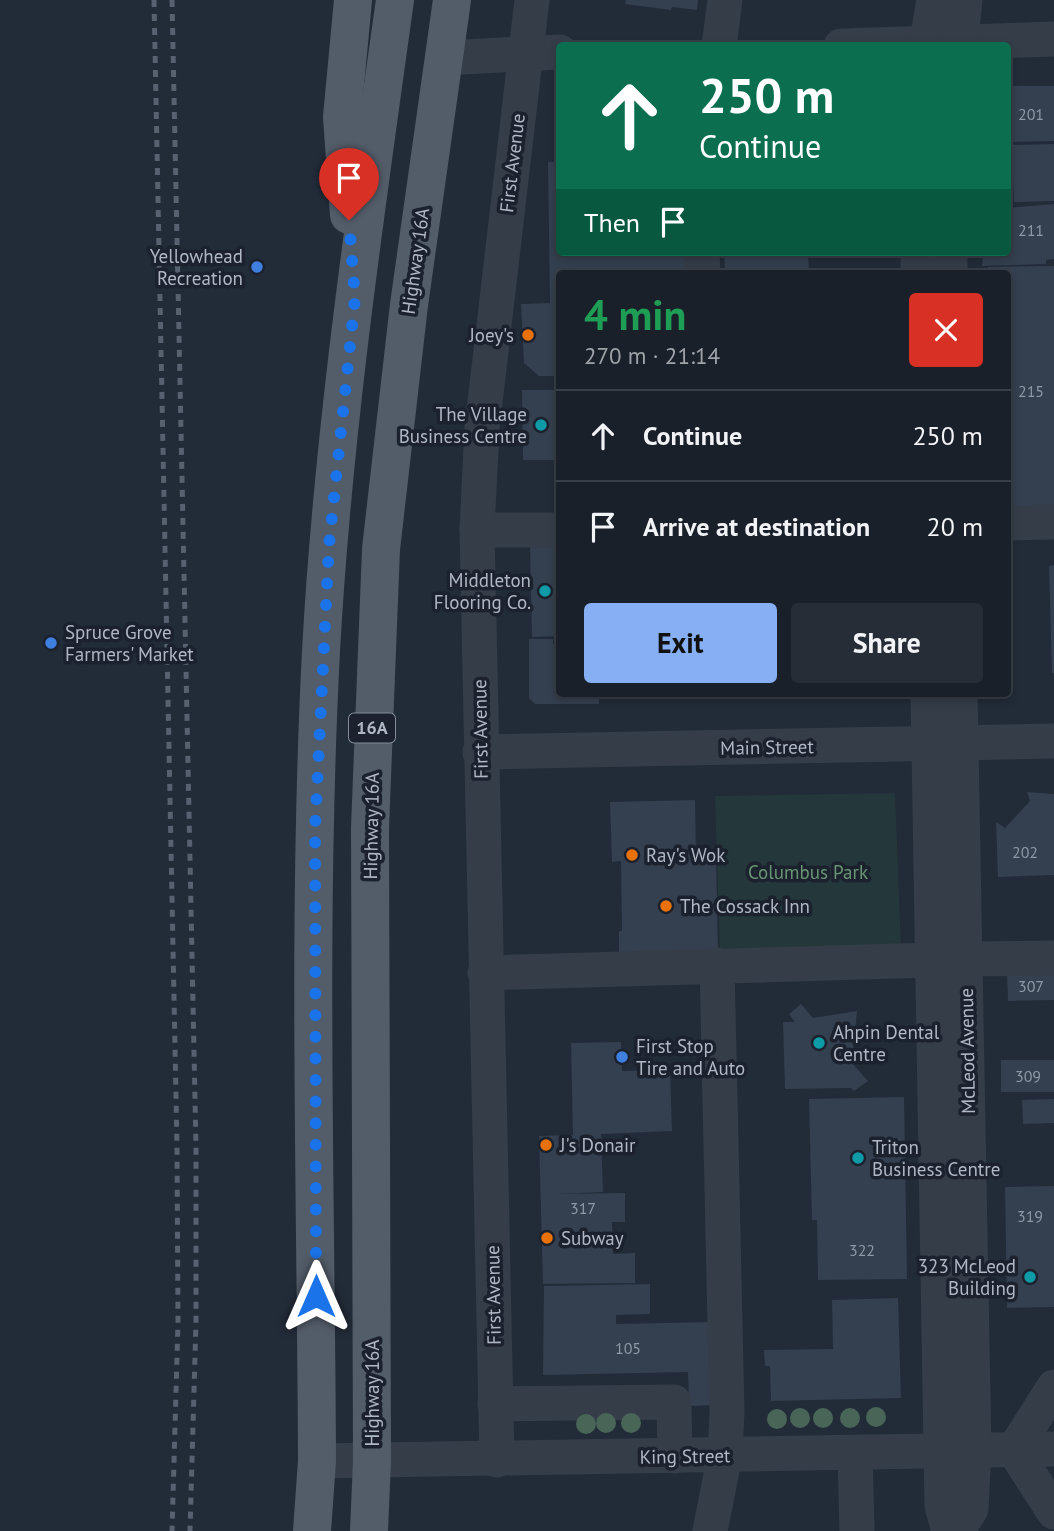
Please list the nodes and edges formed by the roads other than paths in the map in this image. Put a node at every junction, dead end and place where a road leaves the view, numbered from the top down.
1 (353, 0) edge
2 (395, 0) edge
3 (452, 0) edge
4 (532, 0) edge
5 (725, 0) edge
6 (934, 0) edge
7 (965, 0) edge
8 (1054, 39) edge
9 (720, 42) edge
10 (944, 42) edge
11 (945, 42) edge
12 (988, 42) edge
13 (556, 52) edge
14 (524, 53) junction
15 (444, 58) junction
16 (355, 298) junction
17 (1054, 522) edge
18 (1011, 523) edge
19 (477, 530) junction
20 (556, 530) edge
21 (929, 697) edge
22 (959, 697) edge
23 (1054, 741) edge
24 (945, 744) junction
25 (480, 752) junction
26 (1054, 958) edge
27 (966, 959) junction
28 (932, 960) junction
29 (717, 965) junction
30 (485, 973) junction
31 (1054, 1387) edge
32 (495, 1404) junction
33 (1054, 1449) edge
34 (1014, 1450) junction
35 (958, 1451) junction
36 (855, 1453) junction
37 (725, 1455) junction
38 (675, 1456) junction
39 (497, 1460) junction
40 (317, 1461) junction
41 (372, 1461) junction
42 (1054, 1512) edge
43 (312, 1531) edge
44 (369, 1531) edge
45 (710, 1531) edge
46 (857, 1531) edge
47 (949, 1531) edge
48 (957, 1531) edge

1 - 16 main road
2 - 16 main road
3 - 15 main road, Highway 16A / 16A
4 - 14 street, First Avenue
5 - 9 street
6 - 10 street
7 - 11 street
8 - 12 street
13 - 14 street
14 - 15 street
14 - 19 street, First Avenue
15 - 41 main road, Highway 16A / 16A
16 - 40 main road
17 - 18 street
19 - 20 street
19 - 25 street, First Avenue
21 - 24 street, McLeod Avenue
22 - 24 street, McLeod Avenue
23 - 24 street, Main Street
24 - 25 street, Main Street
24 - 27 street, McLeod Avenue
24 - 28 street, McLeod Avenue
25 - 30 street, First Avenue
26 - 27 street
27 - 35 street, McLeod Avenue
28 - 29 street
28 - 35 street, McLeod Avenue
29 - 30 street
29 - 37 street
30 - 32 street, First Avenue
31 - 34 street
32 - 38 street
32 - 39 street, First Avenue
33 - 34 street, King Street
34 - 35 street, King Street
34 - 42 street
35 - 36 street, King Street
35 - 47 street, McLeod Avenue
35 - 48 street, McLeod Avenue
36 - 37 street, King Street
36 - 46 street
37 - 38 street, King Street
37 - 45 street
38 - 39 street, King Street
39 - 41 street, King Street
40 - 41 street, King Street
40 - 43 main road
41 - 44 main road, Highway 16A / 16A

